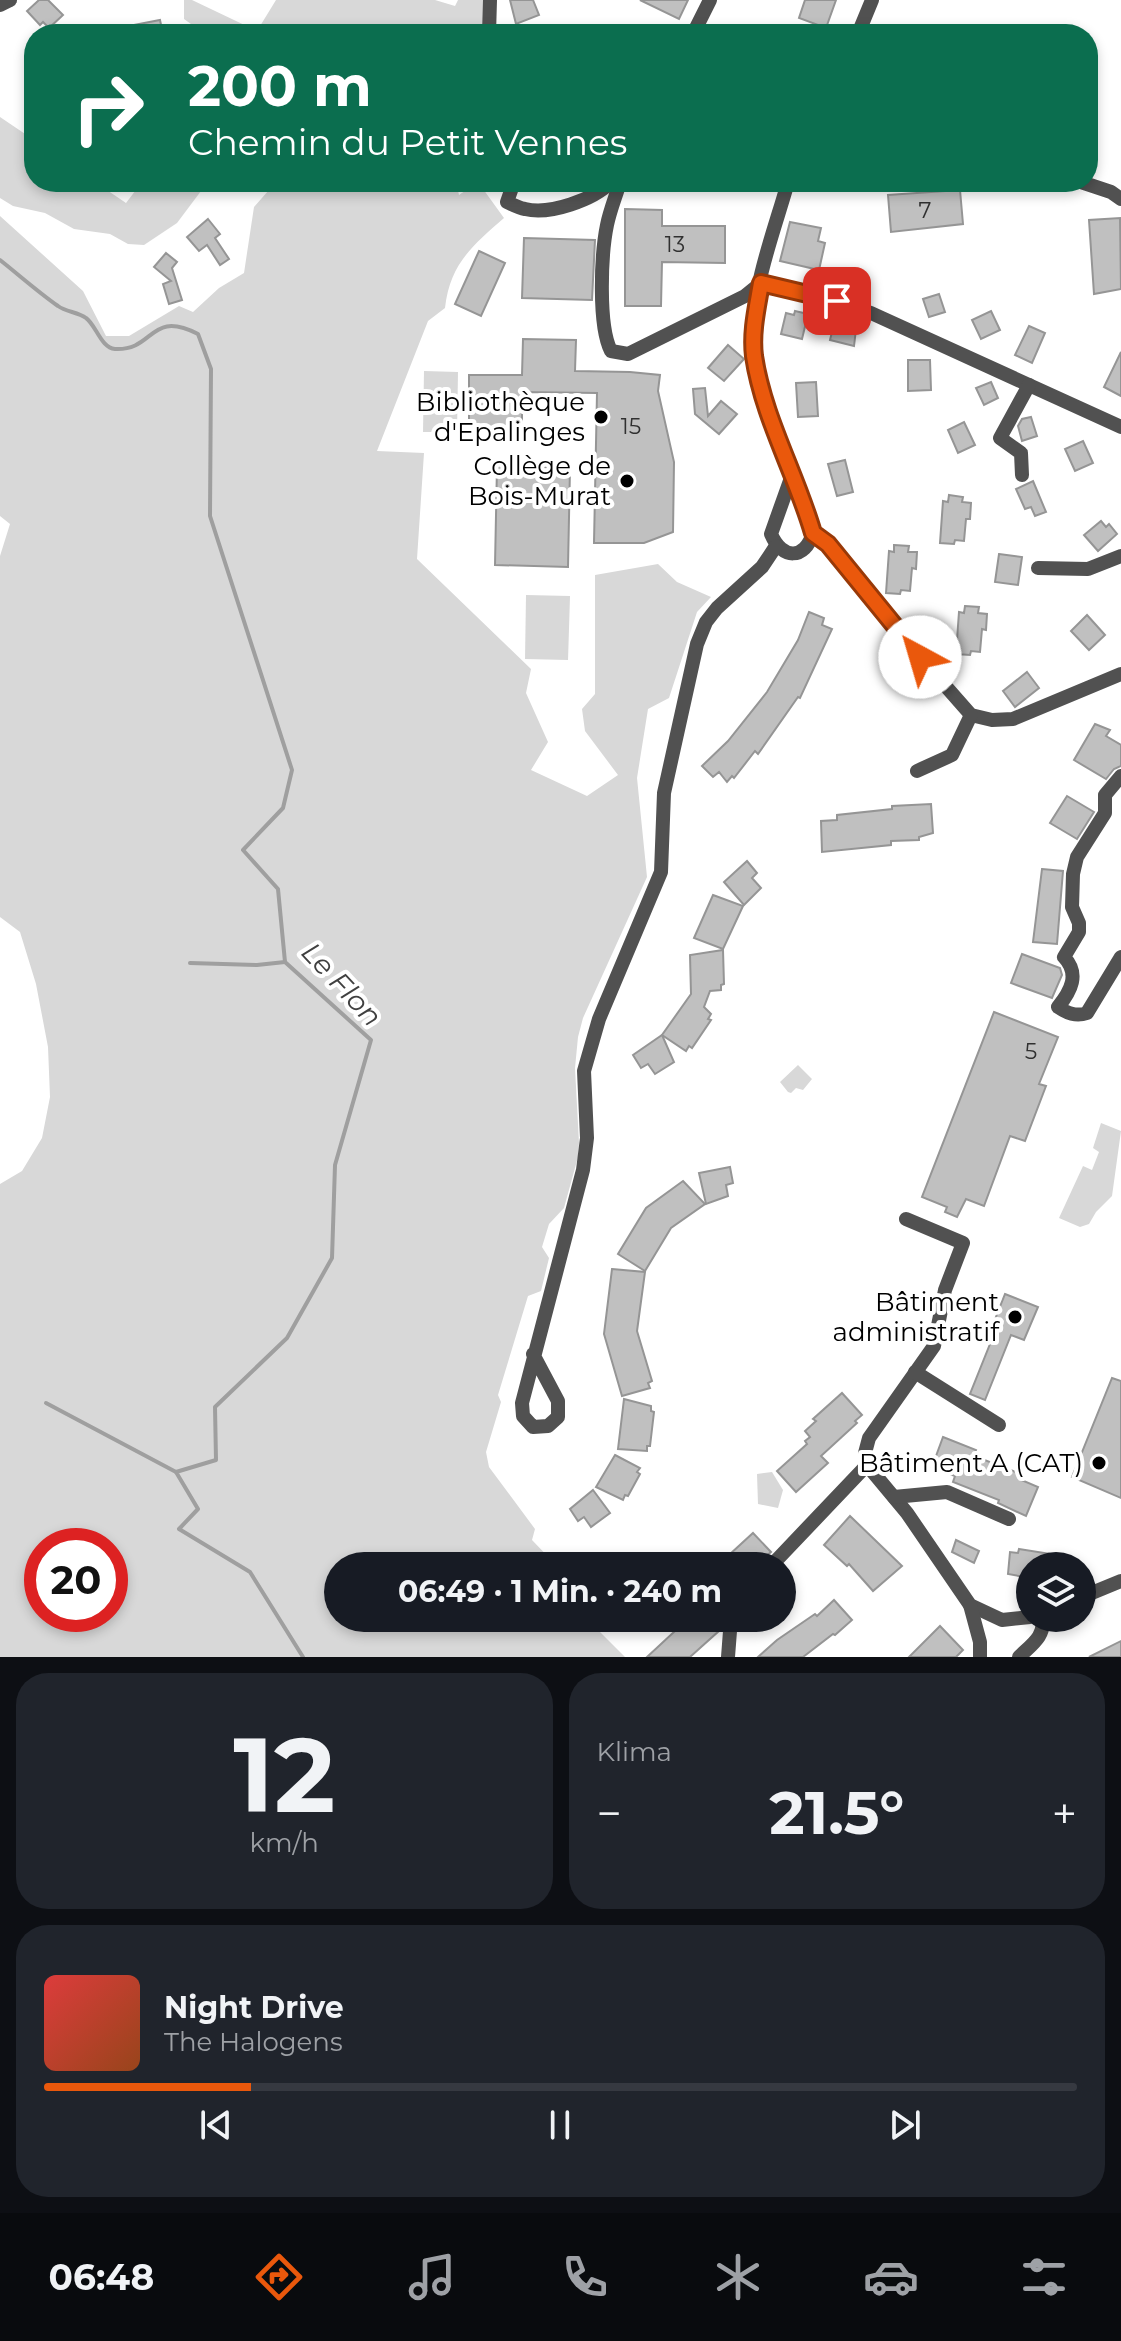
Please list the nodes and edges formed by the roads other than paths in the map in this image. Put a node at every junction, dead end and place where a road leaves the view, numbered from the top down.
1 (10, 0) edge
2 (490, 0) edge
3 (710, 0) edge
4 (872, 0) edge
5 (0, 5) edge
6 (489, 24) edge
7 (698, 24) edge
8 (862, 24) edge
9 (1098, 188) edge
10 (510, 192) edge
11 (594, 192) edge
12 (617, 192) edge
13 (785, 192) edge
14 (1121, 199) edge
15 (761, 283) junction
16 (1029, 385) junction
17 (1121, 427) edge
18 (792, 475) junction
19 (1022, 475) dead end
20 (813, 533) junction
21 (776, 546) junction
22 (1121, 556) edge
23 (1038, 568) dead end
24 (1121, 674) edge
25 (971, 715) junction
26 (917, 771) dead end
27 (1121, 776) edge
28 (1121, 957) edge
29 (906, 1219) dead end
30 (533, 1354) junction
31 (915, 1372) junction
32 (999, 1425) dead end
33 (867, 1465) junction
34 (894, 1497) junction
35 (1009, 1519) dead end
36 (784, 1552) edge
37 (1121, 1581) edge
38 (1096, 1591) edge
39 (970, 1605) junction
40 (1016, 1618) edge
41 (730, 1632) edge
42 (1041, 1632) edge
43 (728, 1657) edge
44 (980, 1657) edge
45 (1019, 1657) edge

1 - 5 street
2 - 6 street
3 - 7 street
4 - 8 street
9 - 14 street
10 - 11 street
12 - 15 street
13 - 15 street
15 - 16 street
15 - 18 street
16 - 17 street
16 - 19 street
18 - 20 street
18 - 21 street
20 - 21 street
20 - 25 street
21 - 30 street
22 - 23 street
24 - 25 street
25 - 26 street
27 - 28 street
29 - 31 street
30 - 30 street
31 - 32 street
31 - 33 street
33 - 34 street
33 - 36 street
34 - 35 street
34 - 39 street
37 - 38 street
39 - 40 street
39 - 44 street
41 - 43 street
42 - 45 street

